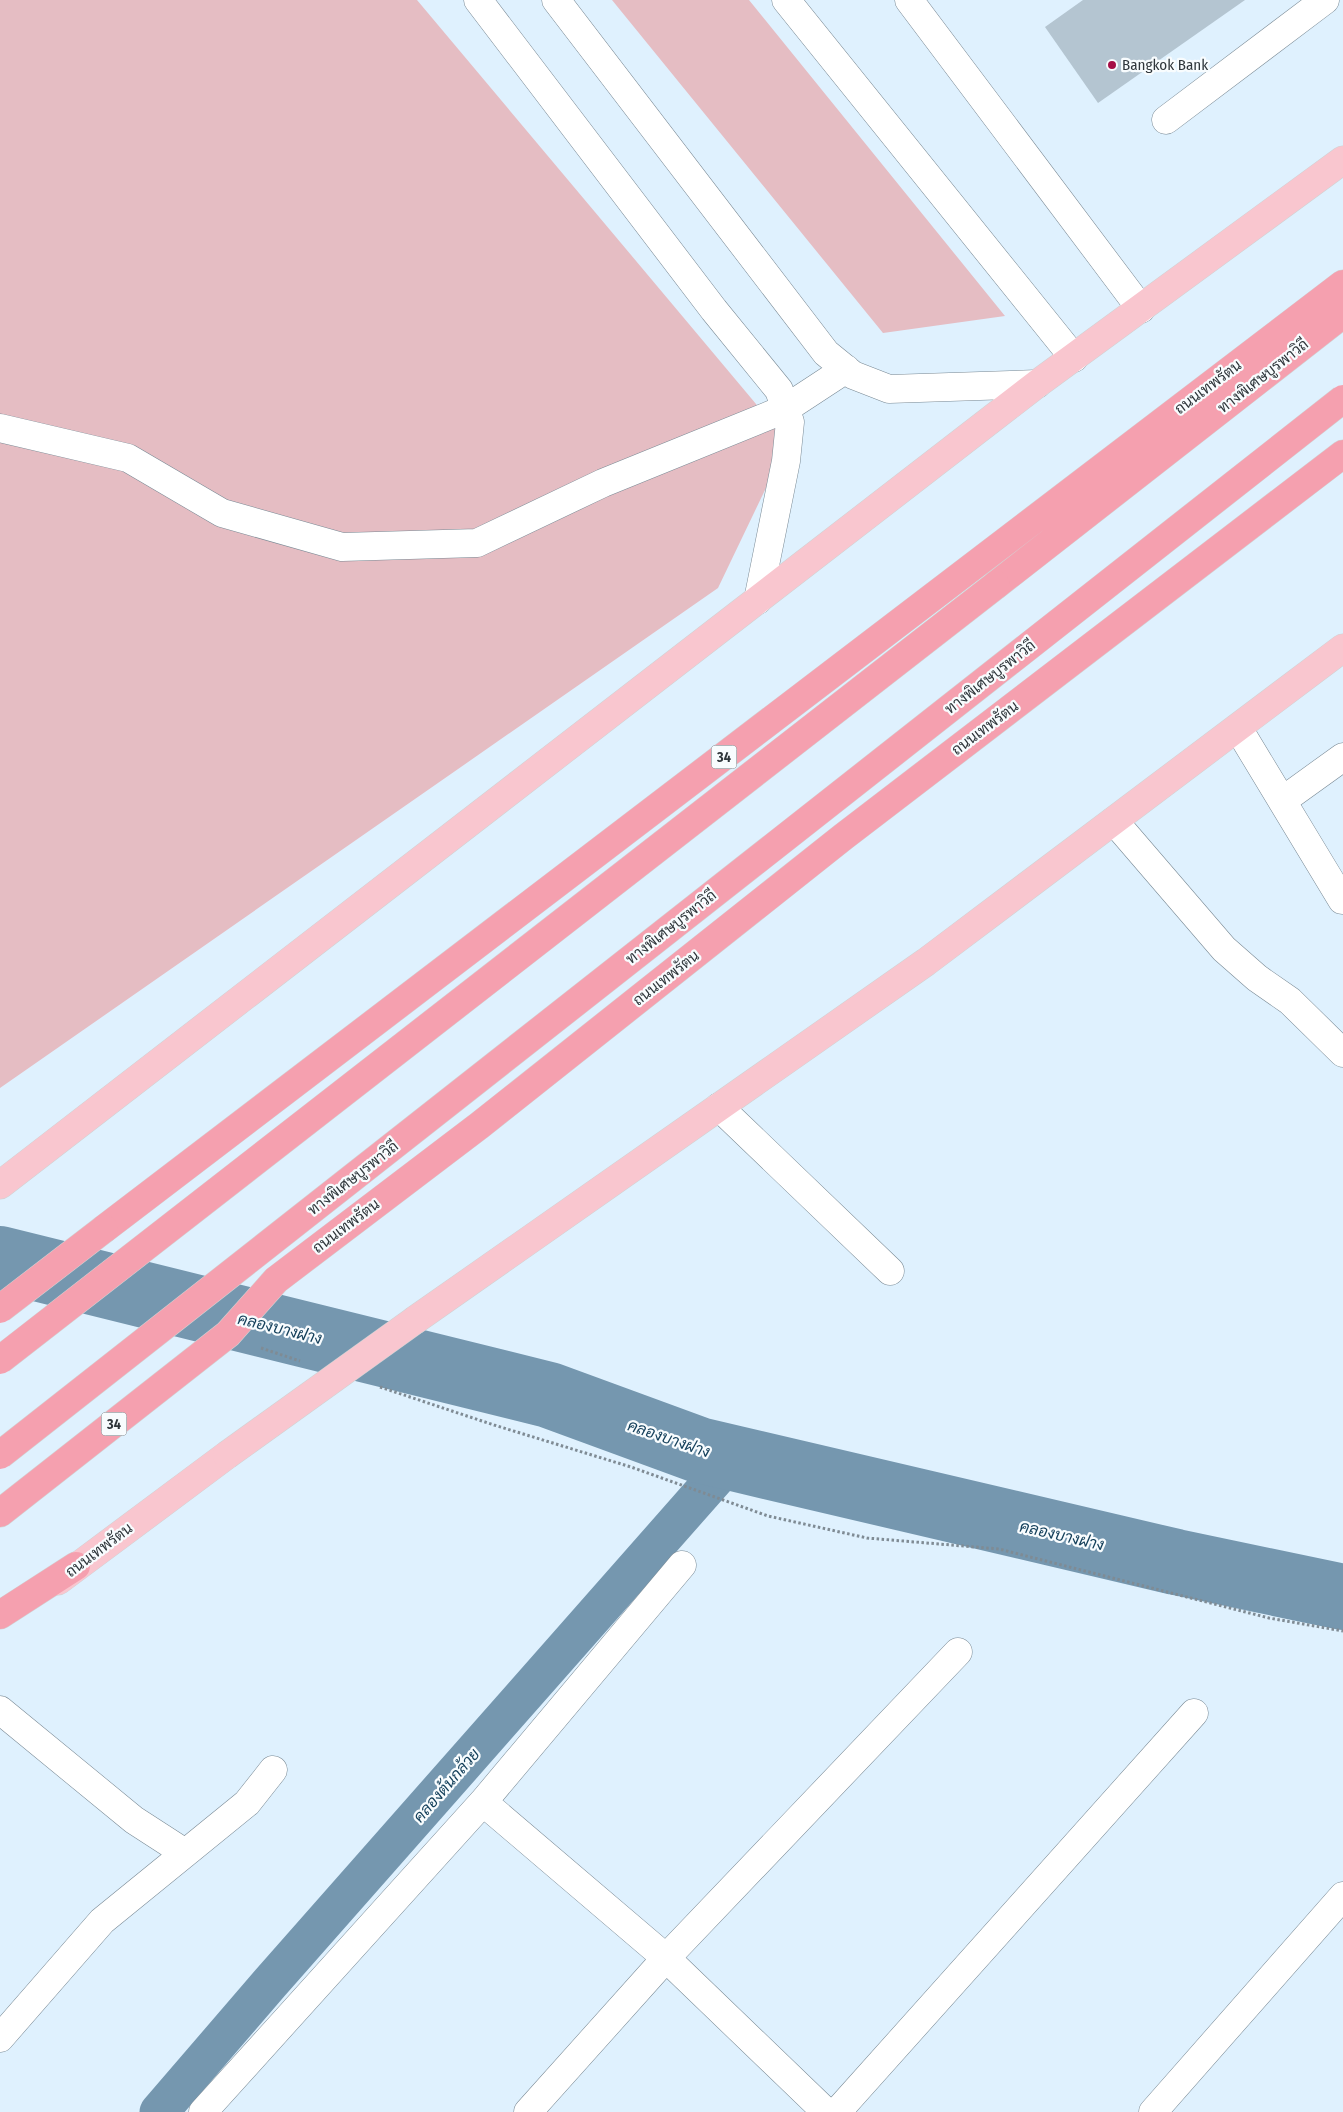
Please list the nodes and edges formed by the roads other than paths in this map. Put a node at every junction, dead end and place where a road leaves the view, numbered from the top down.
1 (478, 0) edge
2 (556, 0) edge
3 (786, 0) edge
4 (909, 0) edge
5 (1325, 0) edge
6 (1166, 120) dead end
7 (1343, 160) edge
8 (1343, 284) edge
9 (1343, 307) edge
10 (1141, 309) junction
11 (1343, 314) edge
12 (1292, 354) junction
13 (1074, 358) junction
14 (846, 369) junction
15 (1037, 384) junction
16 (1339, 404) edge
17 (785, 409) junction
18 (0, 428) edge
19 (1343, 454) edge
20 (758, 600) junction
21 (1343, 648) edge
22 (1238, 728) junction
23 (1343, 757) edge
24 (1282, 801) junction
25 (1114, 821) junction
26 (1342, 900) edge
27 (1343, 1052) edge
28 (719, 1107) junction
29 (0, 1185) edge
30 (890, 1271) dead end
31 (0, 1309) edge
32 (0, 1360) edge
33 (0, 1455) edge
34 (0, 1513) edge
35 (682, 1565) dead end
36 (76, 1566) junction
37 (0, 1615) edge
38 (0, 1627) edge
39 (958, 1652) dead end
40 (0, 1710) edge
41 (1194, 1713) dead end
42 (273, 1770) dead end
43 (483, 1802) junction
44 (185, 1853) junction
45 (1343, 1896) edge
46 (666, 1958) junction
47 (0, 2038) edge
48 (203, 2112) edge
49 (528, 2112) edge
50 (826, 2112) edge
51 (838, 2112) edge
52 (1152, 2112) edge

1 - 17 street
2 - 14 street
3 - 13 street
4 - 10 street
5 - 6 street
7 - 10 main road
8 - 31 highway, ถนนเทพรัตน / 34, bridge
9 - 12 highway
10 - 13 main road
11 - 12 highway, ทางพิเศษบูรพาวิถี
12 - 32 highway, ทางพิเศษบูรพาวิถี, bridge
13 - 15 main road
14 - 15 street
14 - 17 street
15 - 20 main road
16 - 33 highway, ทางพิเศษบูรพาวิถี, bridge
17 - 18 street
17 - 20 street
19 - 34 highway, ถนนเทพรัตน / 34
20 - 29 main road
21 - 22 main road, ถนนเทพรัตน
22 - 24 street
22 - 25 main road, ถนนเทพรัตน
23 - 24 street
24 - 26 street
25 - 27 street
25 - 28 main road, ถนนเทพรัตน
28 - 30 street
28 - 36 main road, ถนนเทพรัตน, bridge
35 - 43 street
36 - 37 highway
36 - 38 main road, ถนนเทพรัตน
39 - 46 street
40 - 44 street
41 - 51 street
42 - 44 street
43 - 46 street
43 - 48 street
44 - 47 street
45 - 52 street
46 - 49 street
46 - 50 street

